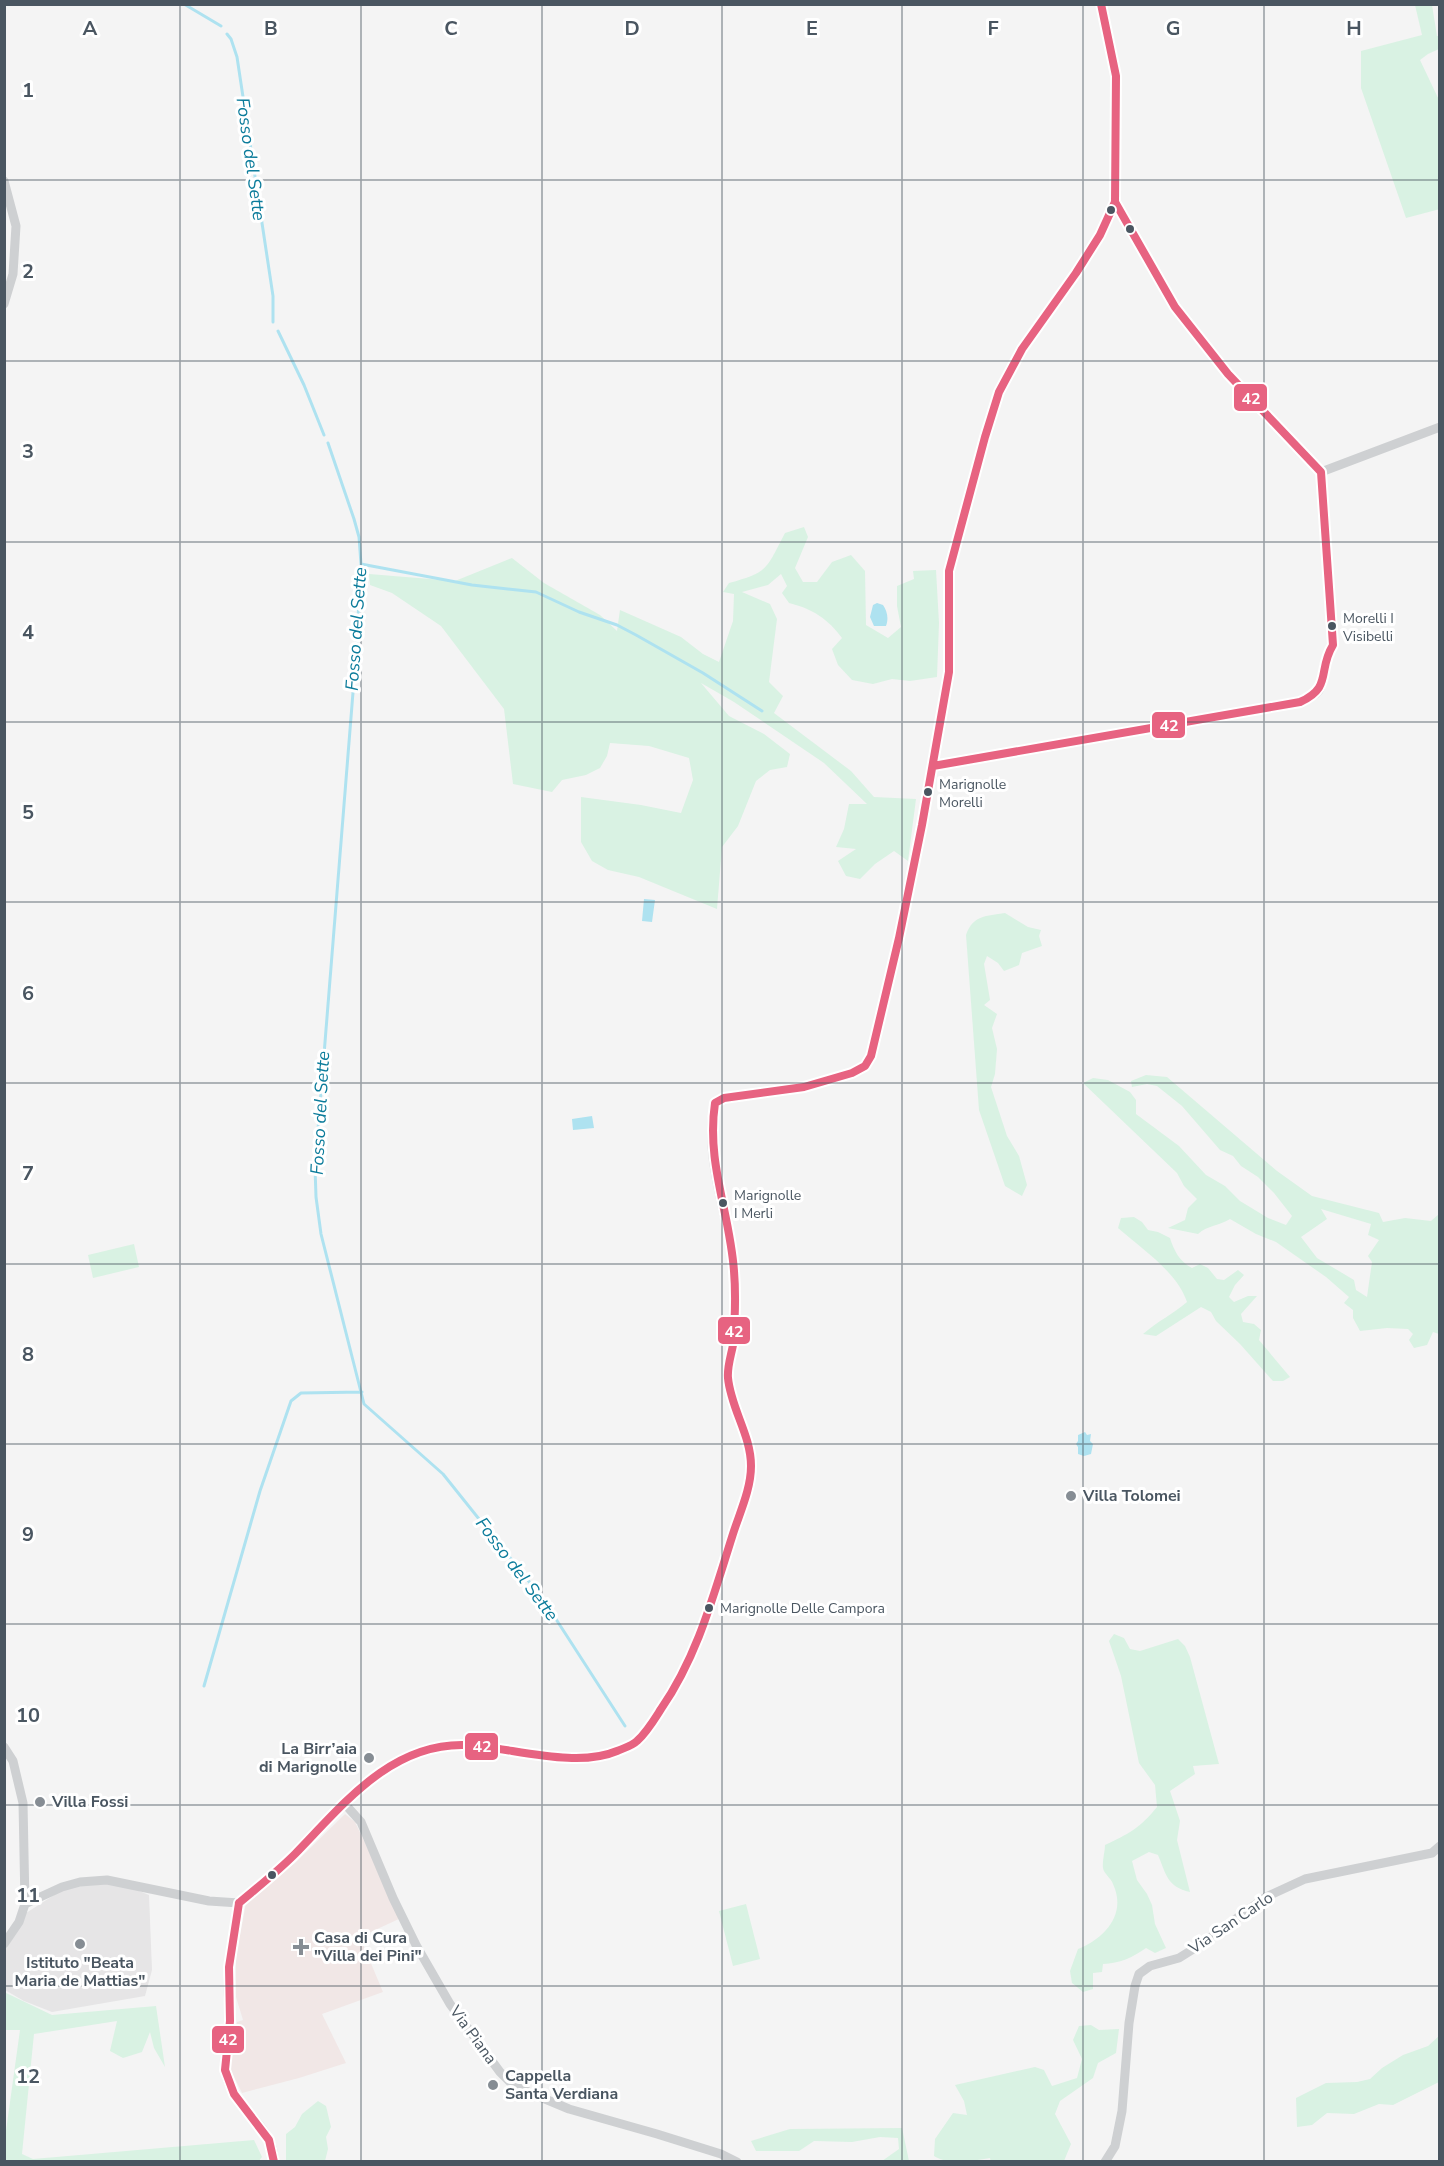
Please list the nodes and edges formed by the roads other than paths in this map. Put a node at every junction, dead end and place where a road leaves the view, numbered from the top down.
1 (1101, 4) edge
2 (4, 182) edge
3 (1115, 202) junction
4 (4, 304) edge
5 (1440, 428) edge
6 (1321, 472) junction
7 (933, 766) junction
8 (4, 1747) edge
9 (344, 1803) junction
10 (1440, 1846) edge
11 (239, 1903) junction
12 (25, 1904) junction
13 (4, 1944) edge
14 (274, 2162) edge
15 (737, 2162) edge
16 (1105, 2162) edge

1 - 3 street
2 - 4 street
3 - 6 street
3 - 7 street
5 - 6 street
6 - 7 street
7 - 9 street
8 - 12 street
9 - 11 street
9 - 15 street, Via Piana
10 - 16 street, Via San Carlo
11 - 12 street
11 - 14 street
12 - 13 street

